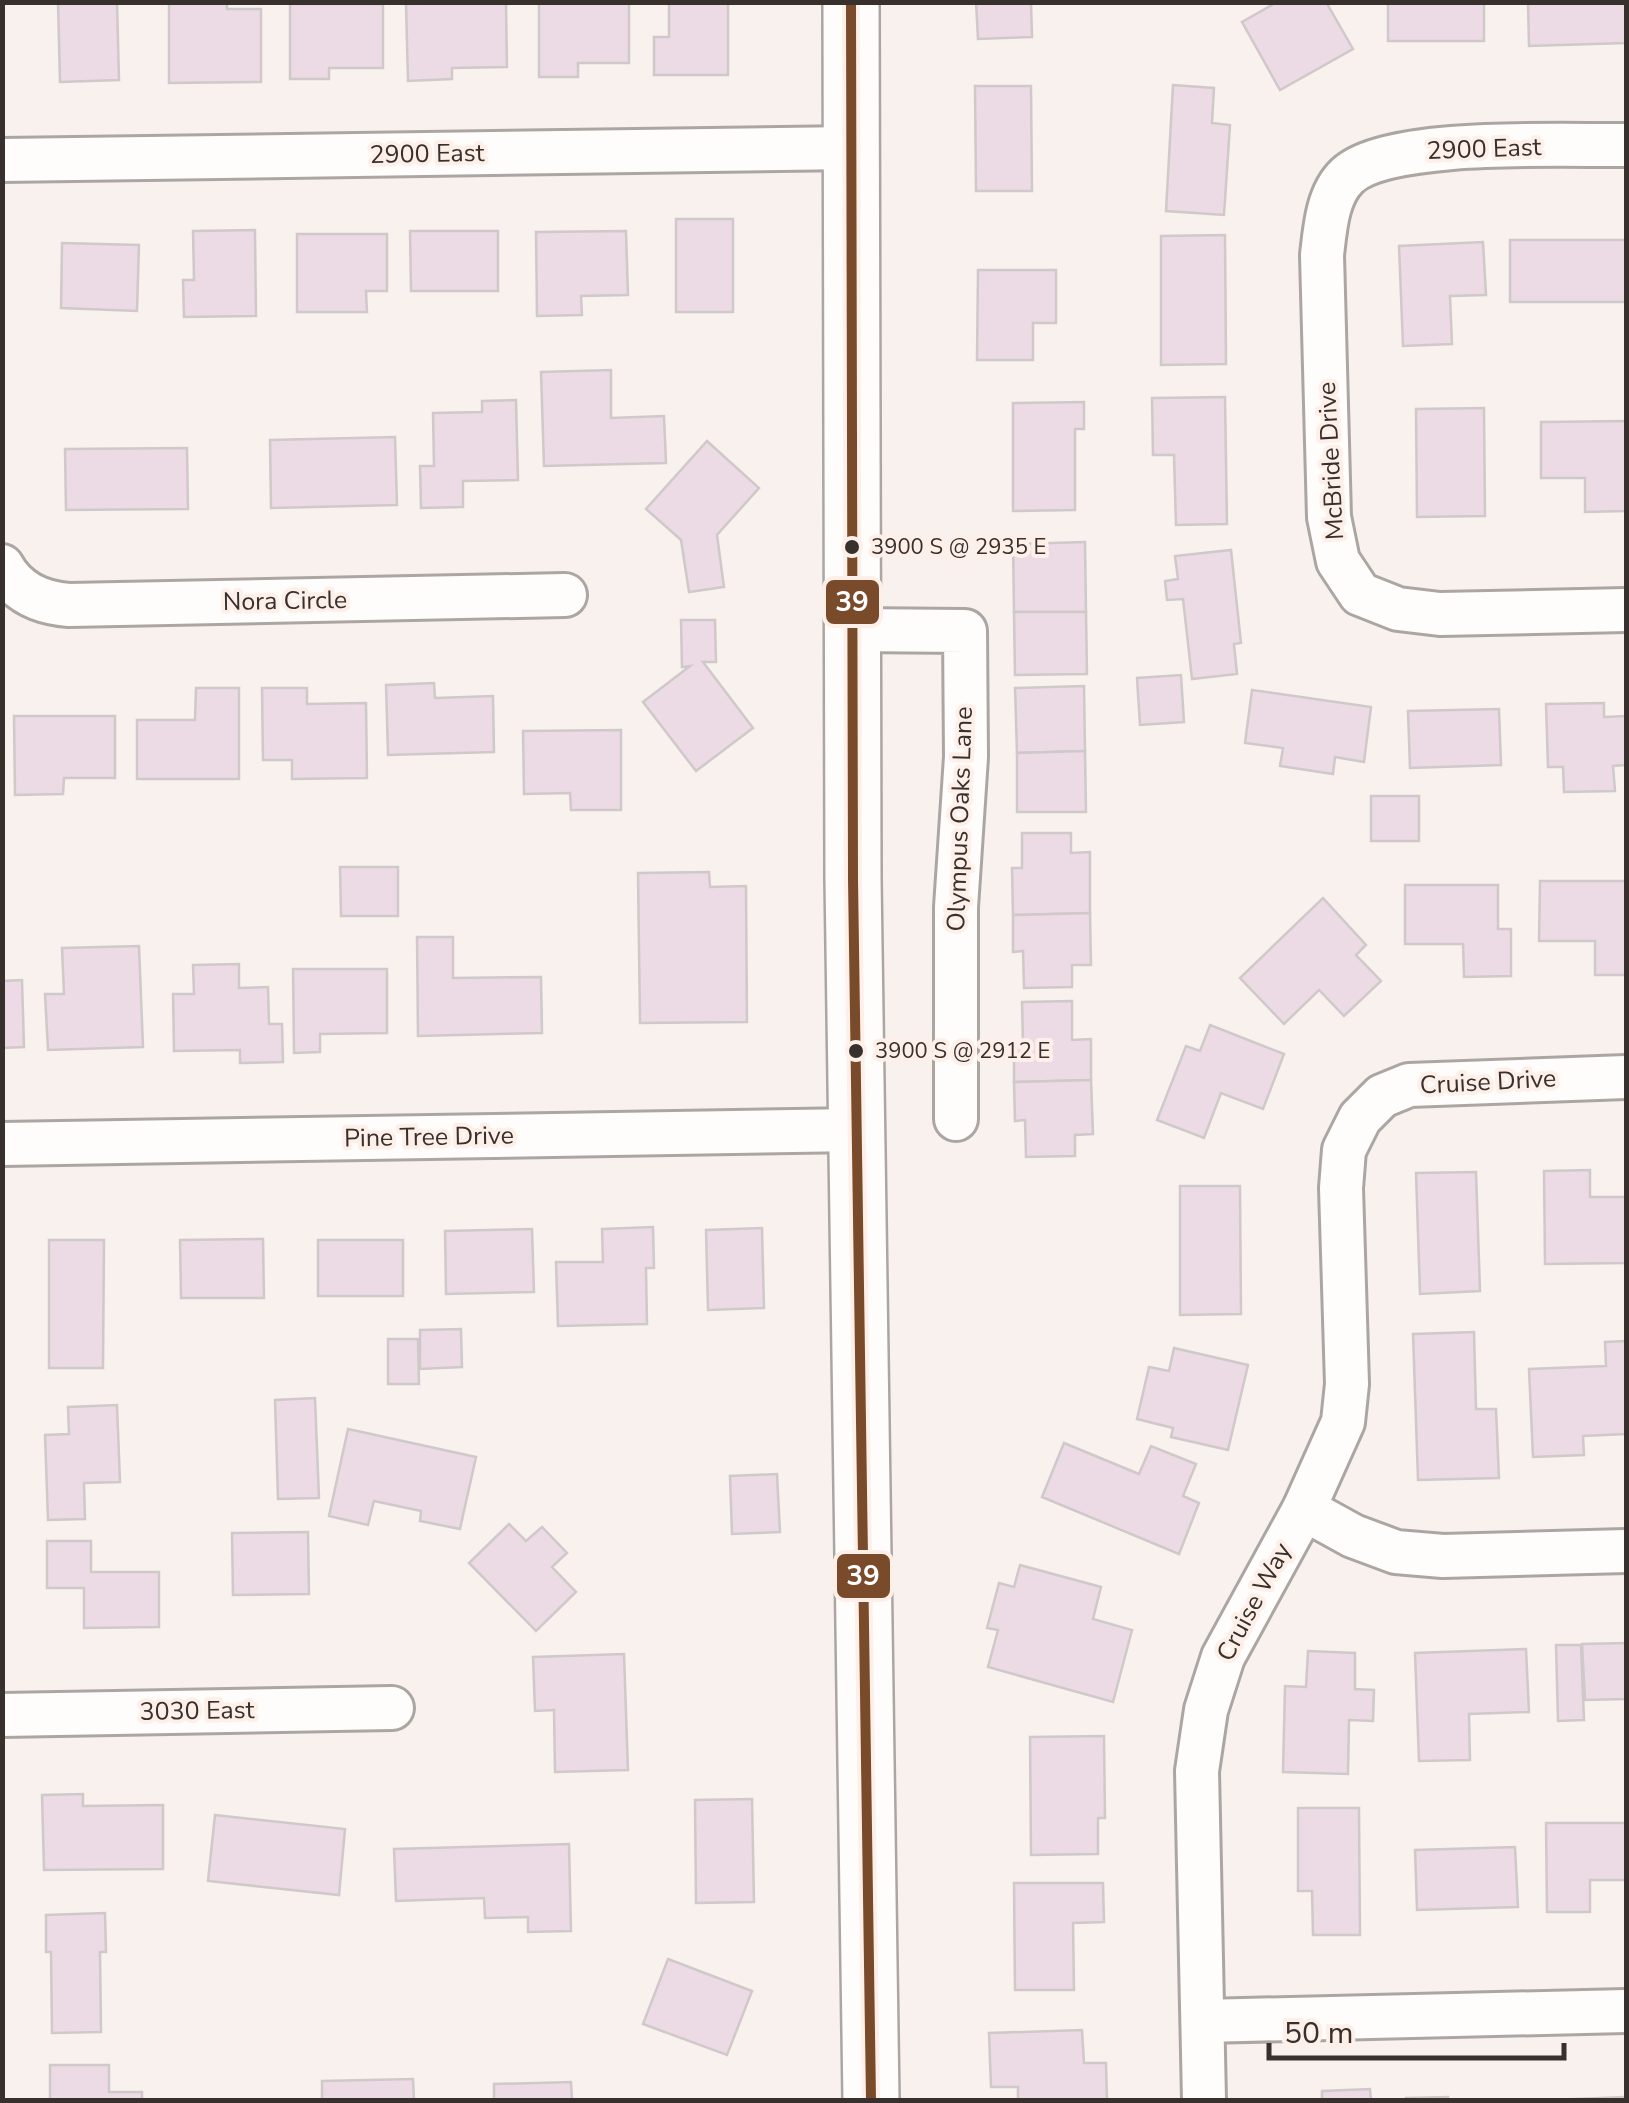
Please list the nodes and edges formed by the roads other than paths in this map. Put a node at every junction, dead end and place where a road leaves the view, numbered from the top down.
1 (850, 2) edge
2 (1626, 145) edge
3 (852, 148) junction
4 (2, 160) edge
5 (1346, 176) joint
6 (7, 574) edge
7 (565, 595) dead end
8 (1626, 610) edge
9 (853, 630) junction
10 (1626, 1077) edge
11 (1360, 1118) joint
12 (956, 1119) dead end
13 (856, 1130) junction
14 (2, 1144) edge
15 (1304, 1509) junction
16 (1626, 1551) edge
17 (392, 1708) dead end
18 (2, 1715) edge
19 (1626, 2012) edge
20 (1203, 2021) junction
21 (872, 2100) edge
22 (1204, 2100) edge

1 - 3 main road
2 - 5 street, 2900 East
3 - 4 street, 2900 East
3 - 9 main road
5 - 8 street, McBride Drive
6 - 7 street, Nora Circle
9 - 12 street, Olympus Oaks Lane
9 - 13 main road
10 - 11 street, Cruise Drive
11 - 15 street, Cruise Way
13 - 14 street, Pine Tree Drive
13 - 21 main road
15 - 16 street
15 - 20 street, Cruise Way
17 - 18 street, 3030 East
19 - 20 street
20 - 22 street, Cruise Way

